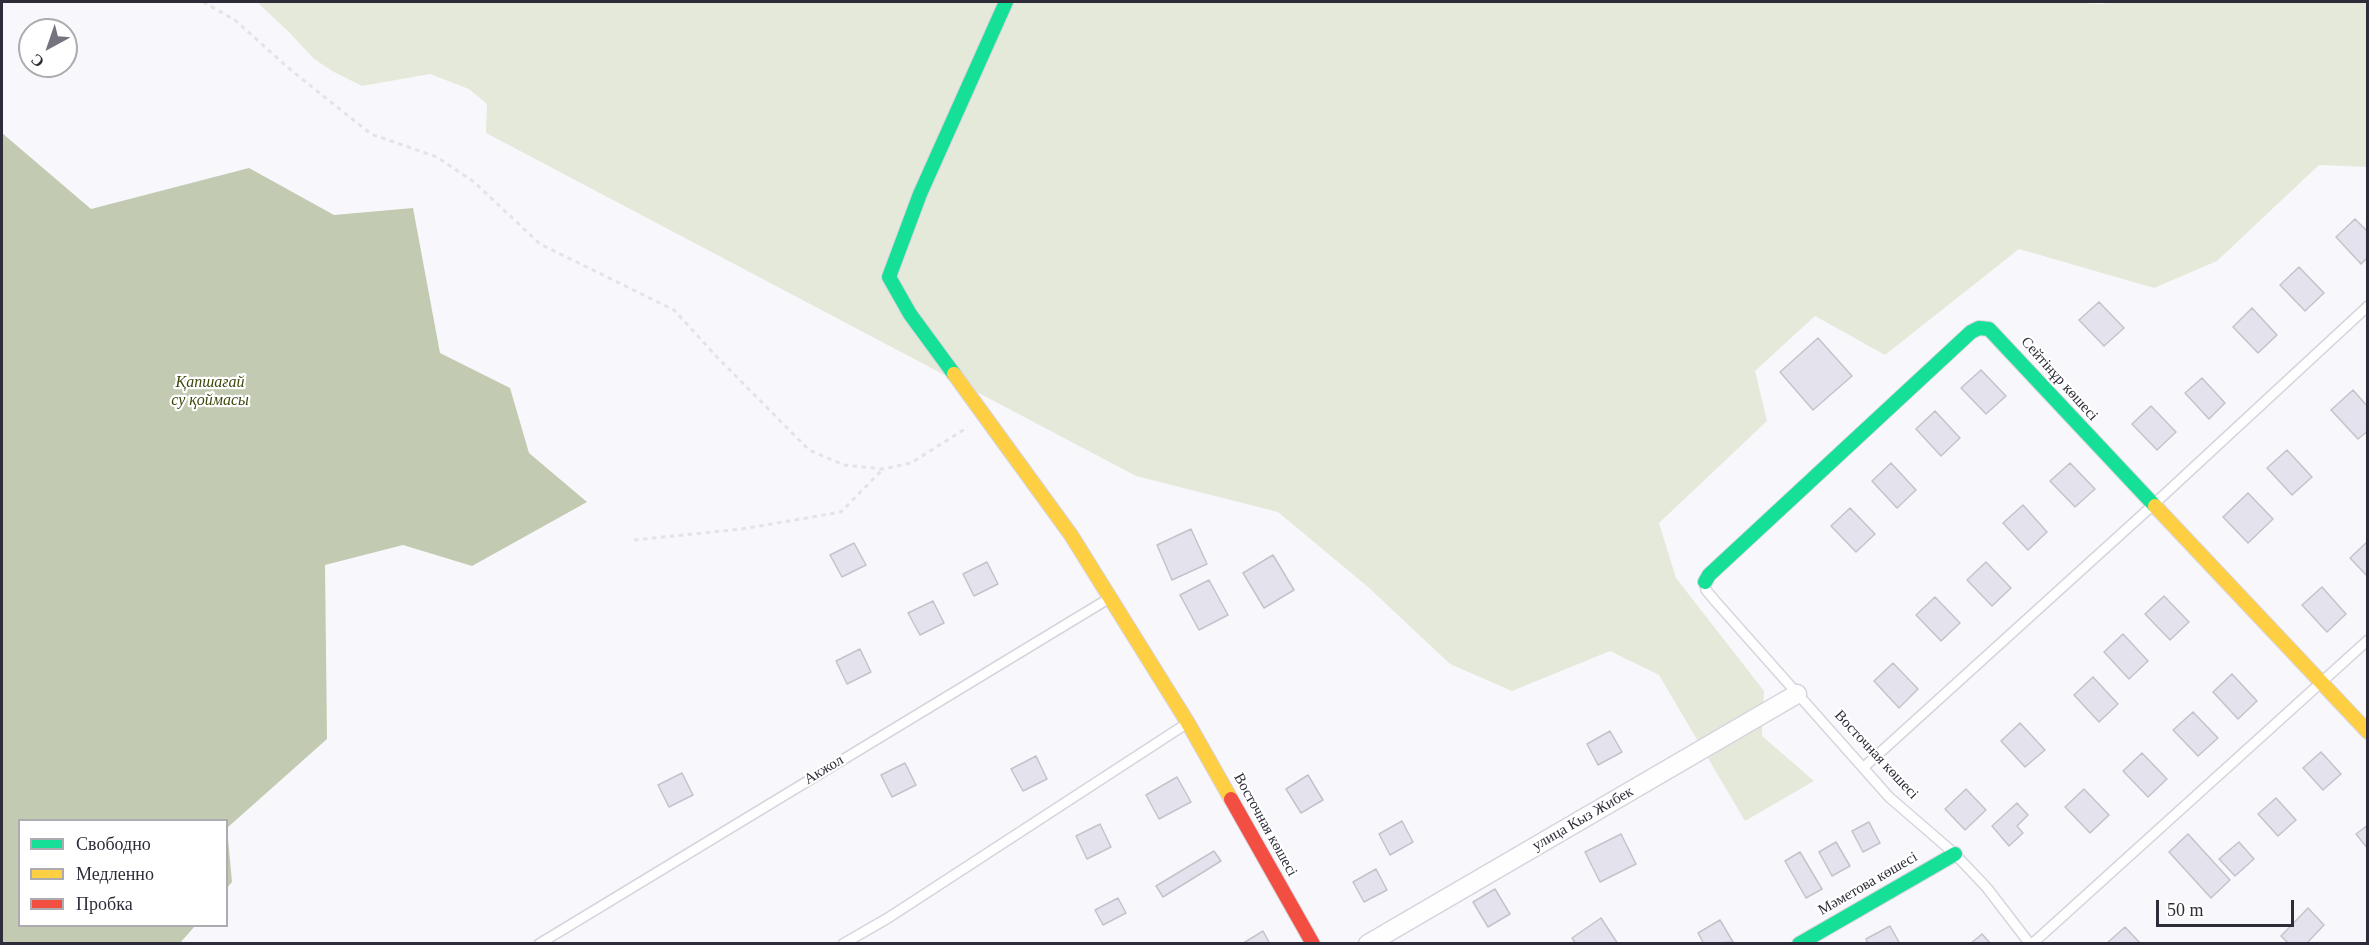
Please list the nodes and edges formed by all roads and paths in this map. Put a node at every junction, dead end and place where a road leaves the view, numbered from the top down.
1 (203, 2) edge
2 (1006, 2) edge
3 (2367, 306) edge
4 (984, 416) junction
5 (883, 469) junction
6 (2153, 505) junction
7 (634, 540) dead end
8 (1705, 582) joint
9 (1110, 597) junction
10 (2367, 640) edge
11 (2322, 682) junction
12 (1797, 693) junction
13 (1188, 723) junction
14 (2367, 732) edge
15 (1863, 768) junction
16 (1954, 854) junction
17 (539, 944) edge
18 (843, 944) edge
19 (1313, 944) edge
20 (1368, 944) edge
21 (1799, 944) edge
22 (2031, 944) edge

1 - 5 path
2 - 4 street, Восточная көшесі
3 - 6 lane
4 - 5 path
4 - 9 street, Восточная көшесі
5 - 7 path
6 - 8 street, Сейтінұр көшесі
6 - 11 street, Сейтінұр көшесі
6 - 15 lane
8 - 12 lane, Восточная көшесі
9 - 13 street, Восточная көшесі
9 - 17 lane, Акжол
10 - 11 lane
11 - 14 street, Сейтінұр көшесі
11 - 22 lane
12 - 15 lane, Восточная көшесі
12 - 20 street, улица Кыз Жибек
13 - 18 lane
13 - 19 street, Восточная көшесі
15 - 16 lane, Восточная көшесі
16 - 21 street, Мәметова көшесі
16 - 22 lane, Восточная көшесі

